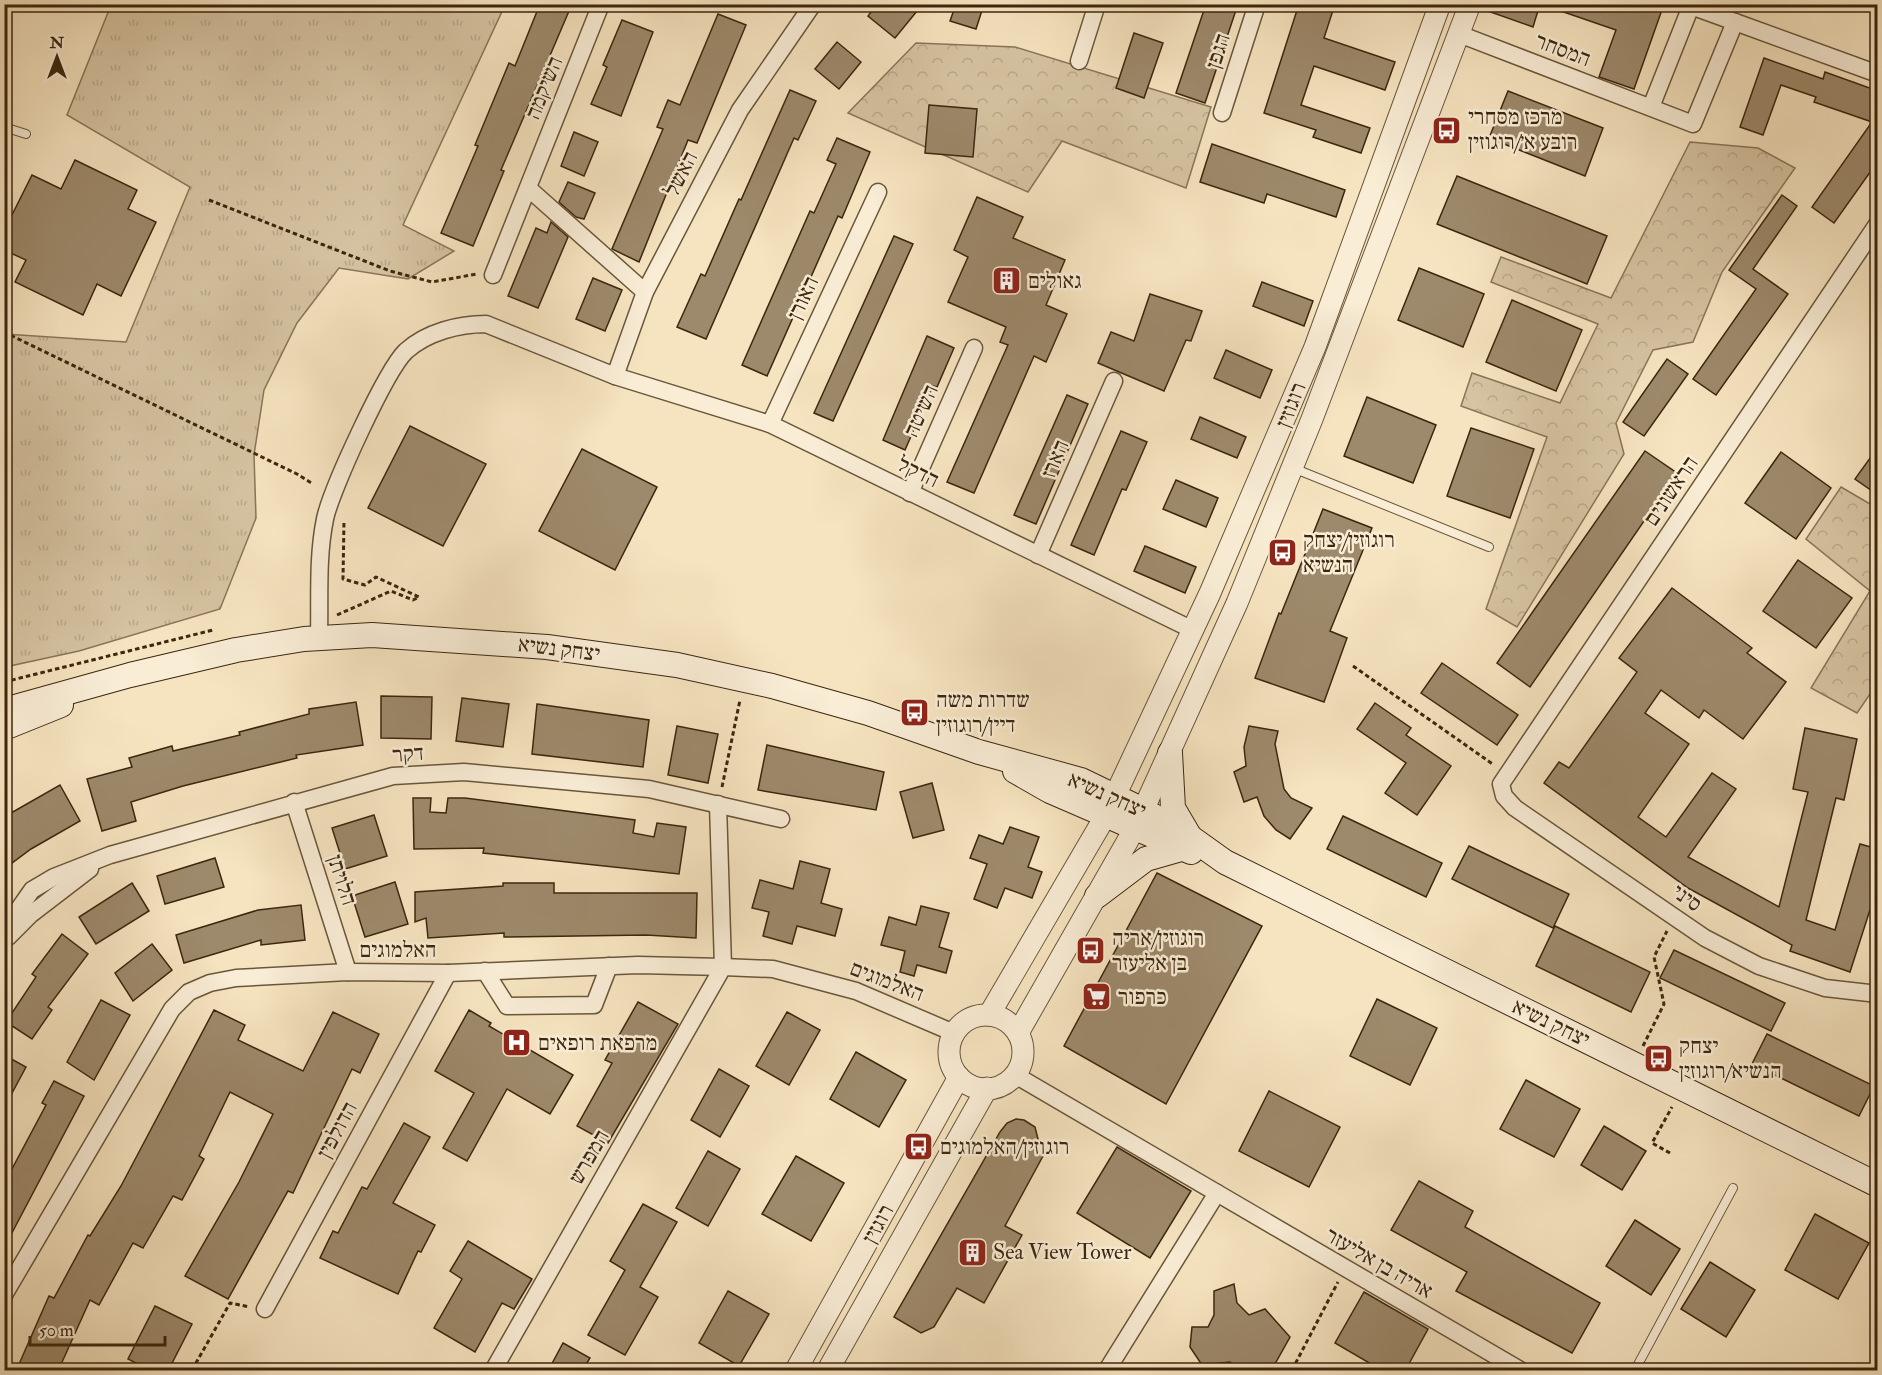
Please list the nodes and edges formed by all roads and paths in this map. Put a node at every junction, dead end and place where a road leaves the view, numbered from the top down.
1 (601, 4) edge
2 (813, 4) edge
3 (1097, 4) edge
4 (1257, 4) edge
5 (1440, 4) edge
6 (1470, 4) edge
7 (1736, 22) junction
8 (1460, 34) junction
9 (1079, 61) dead end
10 (1878, 74) edge
11 (1651, 107) junction
12 (1222, 112) dead end
13 (4, 127) edge
14 (26, 134) dead end
15 (528, 188) junction
16 (878, 192) dead end
17 (209, 200) dead end
18 (1878, 223) edge
19 (493, 274) joint
20 (645, 292) junction
21 (4, 332) edge
22 (974, 348) dead end
23 (615, 376) junction
24 (1113, 381) dead end
25 (770, 424) junction
26 (1293, 468) junction
27 (313, 484) dead end
28 (910, 493) junction
29 (344, 516) dead end
30 (1489, 547) dead end
31 (1038, 555) junction
32 (213, 630) dead end
33 (319, 630) junction
34 (1193, 630) junction
35 (1353, 666) dead end
36 (129, 675) junction
37 (744, 680) junction
38 (4, 682) edge
39 (4, 710) edge
40 (4, 728) edge
41 (1170, 753) junction
42 (1505, 779) junction
43 (294, 802) junction
44 (718, 804) junction
45 (1111, 805) junction
46 (781, 819) dead end
47 (1139, 819) junction
48 (1185, 843) junction
49 (110, 855) junction
50 (1097, 896) junction
51 (1674, 917) junction
52 (4, 930) edge
53 (4, 941) edge
54 (609, 966) junction
55 (723, 966) junction
56 (485, 971) junction
57 (348, 972) junction
58 (448, 972) junction
59 (1877, 993) edge
60 (989, 1015) junction
61 (954, 1033) junction
62 (1018, 1033) junction
63 (1634, 1064) junction
64 (1015, 1075) junction
65 (959, 1077) junction
66 (987, 1088) junction
67 (1665, 1121) dead end
68 (1670, 1153) dead end
69 (1878, 1185) edge
70 (1733, 1188) dead end
71 (1217, 1193) junction
72 (1345, 1270) junction
73 (4, 1295) edge
74 (265, 1309) joint
75 (494, 1370) edge
76 (192, 1371) edge
77 (796, 1371) edge
78 (828, 1371) edge
79 (1107, 1371) edge
80 (1292, 1371) edge
81 (1520, 1371) edge
82 (1635, 1371) edge

1 - 15 street, השיקמה
2 - 20 street, האשל
3 - 9 street
4 - 12 street, הגפן
5 - 34 street, רוגוזין
6 - 8 street, רוגוזין
7 - 10 street
7 - 11 street
7 - 11 street, המסחר
8 - 11 street, המסחר
8 - 26 street, רוגוזין
13 - 14 lane
15 - 19 street, השיקמה
15 - 20 street
16 - 25 street, האורן
17 - 19 path
18 - 42 street, הראשונים
20 - 23 street, האשל
21 - 27 path
22 - 28 street, השיטה
23 - 25 street, הדקל
23 - 33 street, הדקל
24 - 31 street, הארז
25 - 28 street, הדקל
26 - 30 lane
26 - 41 street, רוגוזין
28 - 31 street, הדקל
29 - 33 path
31 - 34 street, הדקל
32 - 38 path
33 - 36 main road, יצחק נשיא
33 - 37 main road, יצחק נשיא
34 - 45 street, רוגוזין
35 - 42 path
36 - 39 main road, יצחק נשיא
36 - 40 main road, יצחק נשיא
37 - 44 path
37 - 45 main road, יצחק נשיא
41 - 47 street
41 - 48 main road
42 - 51 street, סיני
43 - 44 street, דקר
43 - 49 street, דקר
43 - 57 street, הלויתן
44 - 46 street, דקר
44 - 55 street
45 - 47 main road, יצחק נשיא
45 - 60 street
47 - 48 main road, יצחק נשיא
47 - 50 street
48 - 50 main road
48 - 63 main road, יצחק נשיא
49 - 52 street, דקר
49 - 53 street, דקר
50 - 62 street
51 - 59 street, סיני
51 - 63 path
54 - 55 street, האלמוגים
54 - 56 street, האלמוגים
54 - 56 street
55 - 61 street, האלמוגים
55 - 75 street, המפרש
56 - 58 street, האלמוגים
57 - 58 street, האלמוגים
57 - 73 street, האלמוגים
58 - 74 street, הדולפין
60 - 61 street
60 - 62 street
61 - 65 street
62 - 64 street
63 - 69 main road, יצחק נשיא
64 - 66 street
64 - 71 street, אריה בן אליעזר
65 - 66 street
65 - 77 street, רוגזין
66 - 78 street, רוגזין
67 - 68 path
70 - 82 lane
71 - 72 street, אריה בן אליעזר
71 - 79 street
72 - 80 path
72 - 81 street, אריה בן אליעזר
74 - 76 path

